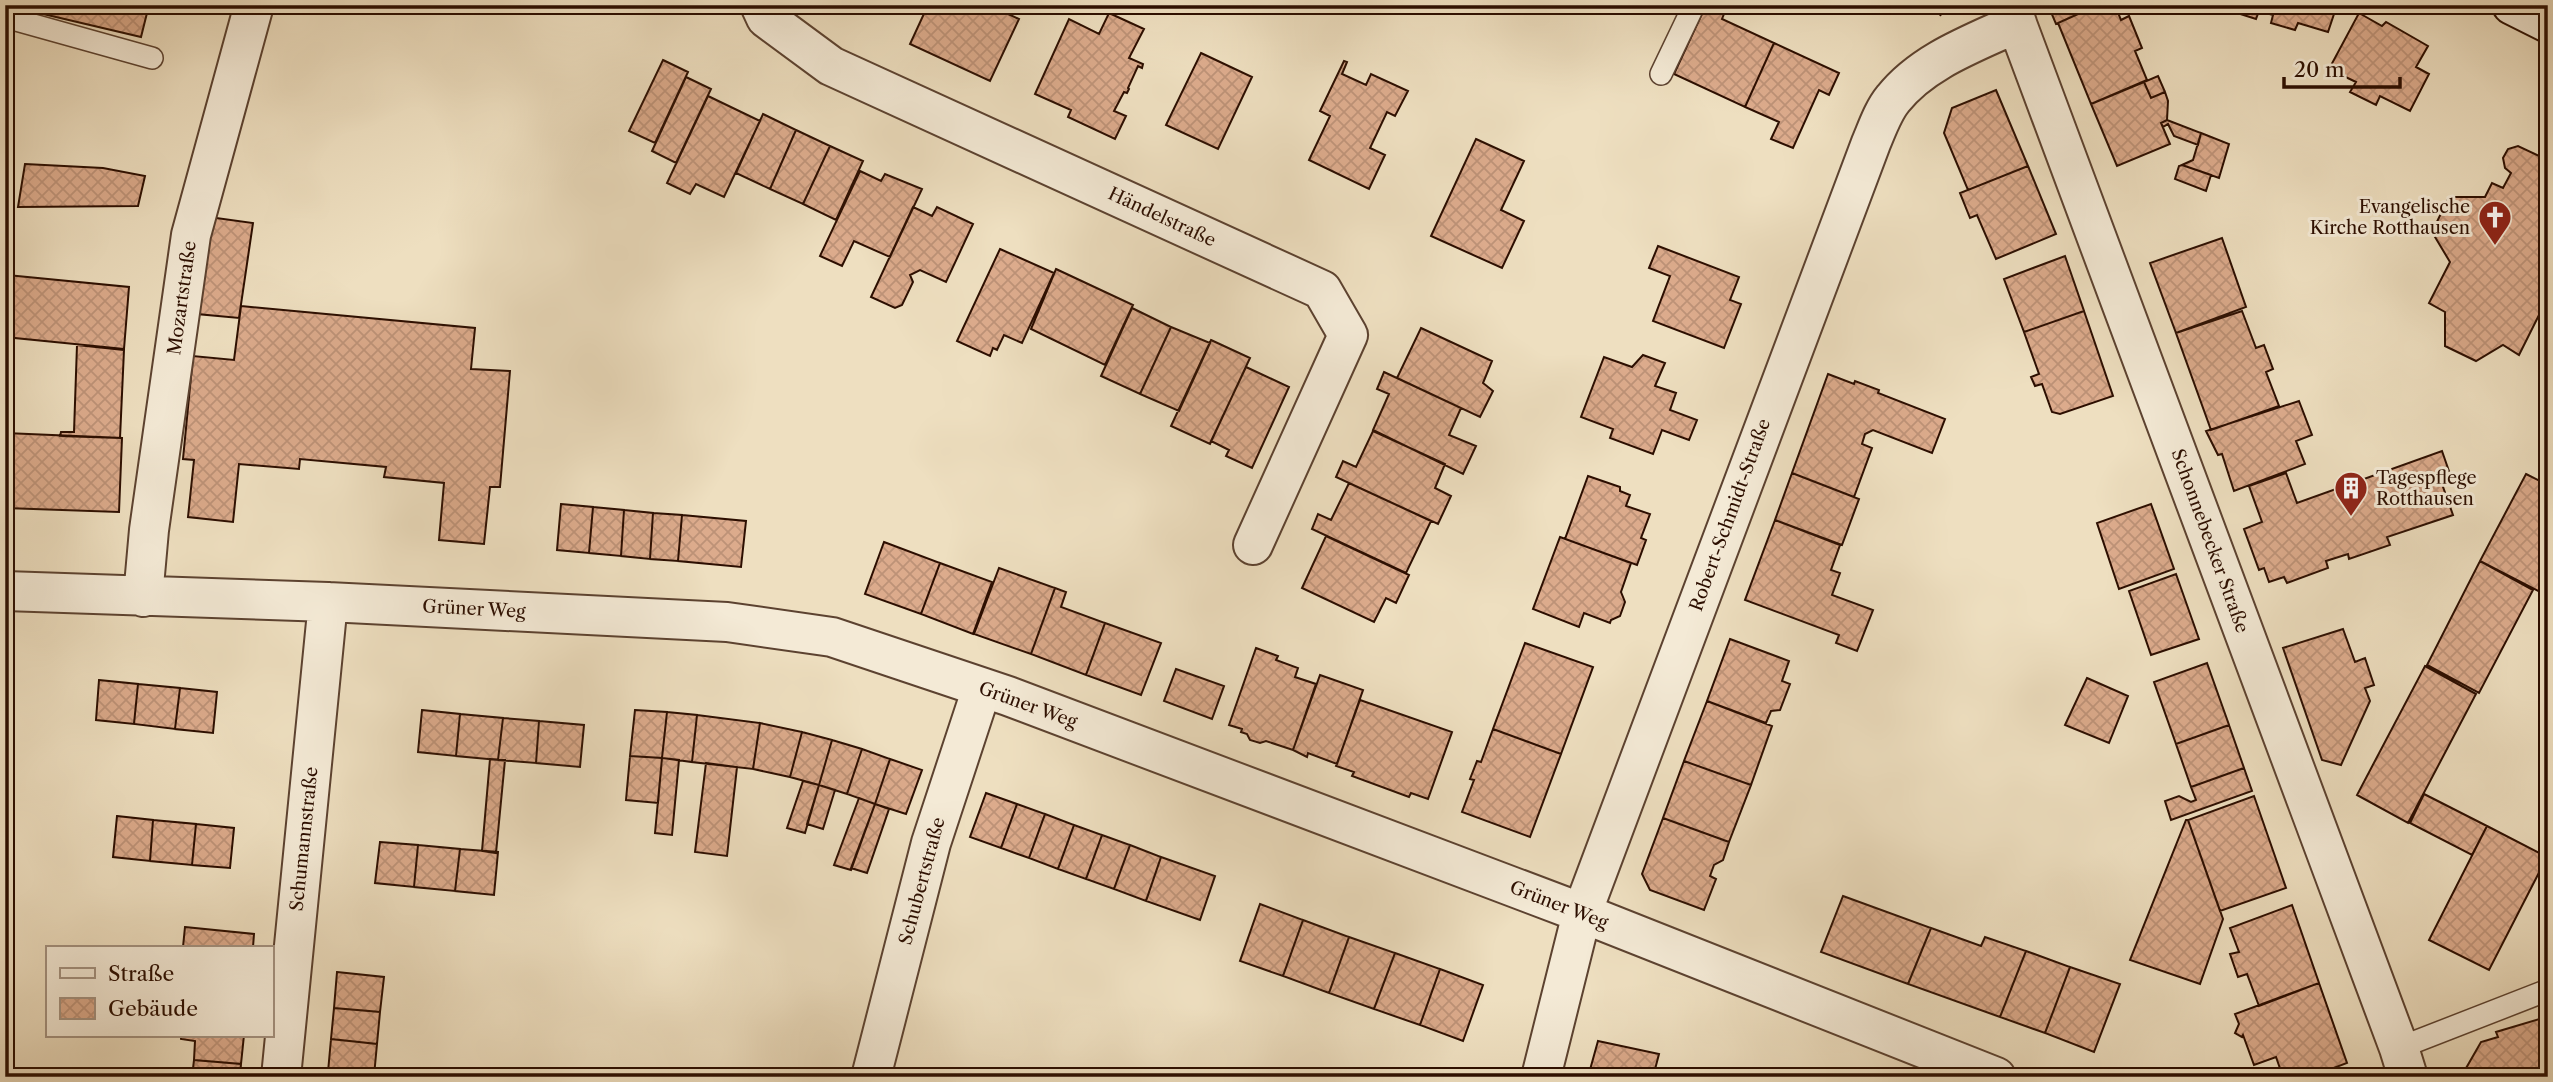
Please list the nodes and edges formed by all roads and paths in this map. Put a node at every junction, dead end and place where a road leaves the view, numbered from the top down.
1 (254, 5) edge
2 (760, 5) edge
3 (1694, 5) edge
4 (2512, 5) edge
5 (2014, 14) edge
6 (5, 17) edge
7 (2548, 23) edge
8 (152, 58) dead end
9 (1661, 74) dead end
10 (1253, 545) dead end
11 (5, 591) edge
12 (144, 597) junction
13 (328, 602) junction
14 (982, 688) junction
15 (1581, 913) junction
16 (2548, 990) edge
17 (2403, 1062) edge
18 (281, 1077) edge
19 (871, 1077) edge
20 (1541, 1077) edge
21 (1996, 1077) edge

1 - 12 street, Mozartstraße
2 - 10 street, Händelstraße
3 - 9 lane
4 - 7 street
5 - 15 street, Robert-Schmidt-Straße
5 - 17 street, Schonnebecker Straße
6 - 8 lane
11 - 12 street, Grüner Weg
12 - 13 street, Grüner Weg
13 - 14 street, Grüner Weg
13 - 18 street, Schumannstraße
14 - 15 street, Grüner Weg
14 - 19 street, Schubertstraße
15 - 20 street, Robert-Schmidt-Straße
15 - 21 street, Grüner Weg
16 - 17 lane

